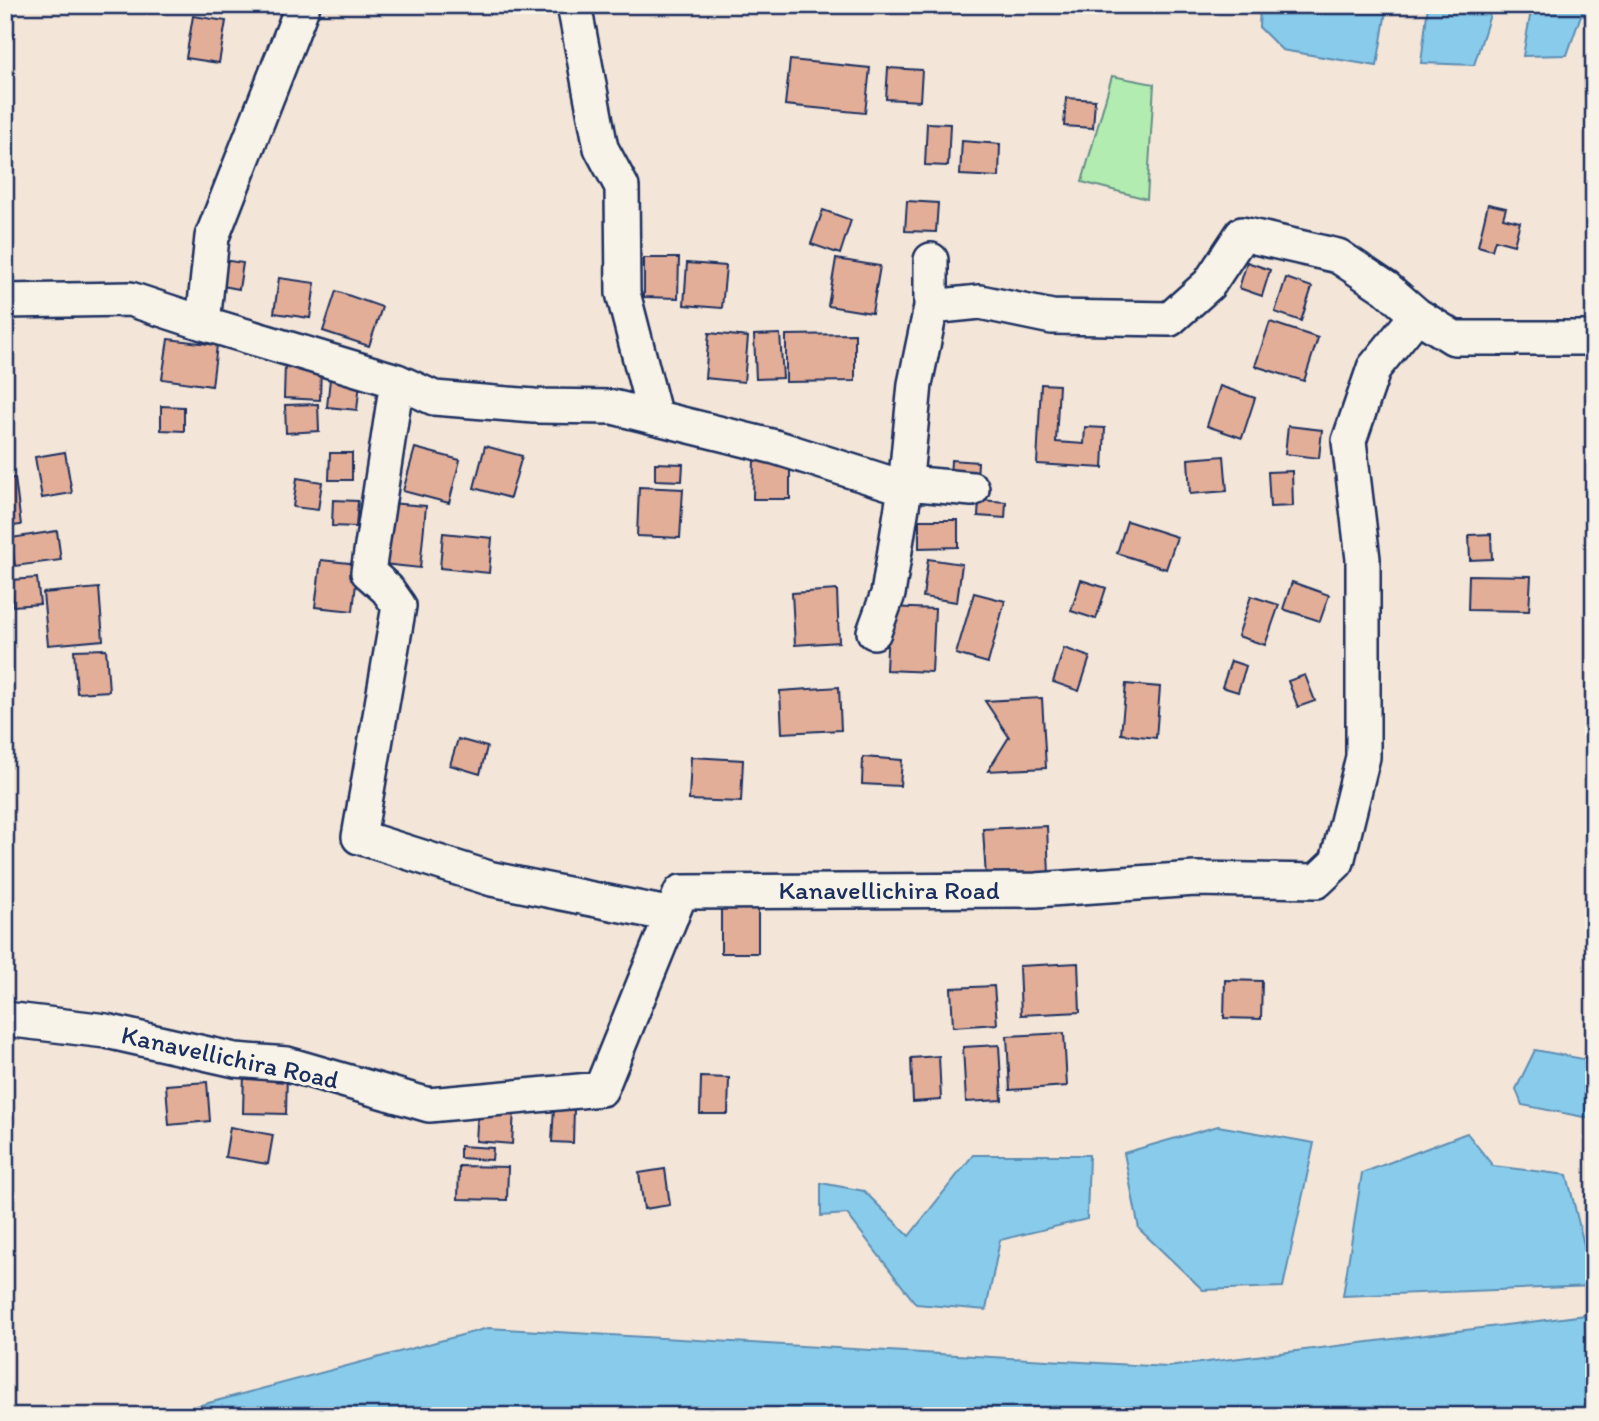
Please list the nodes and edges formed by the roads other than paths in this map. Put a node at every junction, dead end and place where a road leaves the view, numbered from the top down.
1 (303, 5) edge
2 (574, 5) edge
3 (931, 260) dead end
4 (5, 301) edge
5 (931, 307) junction
6 (1417, 315) junction
7 (204, 323) junction
8 (1594, 338) edge
9 (397, 381) junction
10 (654, 417) junction
11 (905, 488) junction
12 (972, 489) dead end
13 (874, 632) dead end
14 (672, 915) junction
15 (5, 1019) edge

1 - 7 street
2 - 10 street
3 - 5 street
4 - 7 street
5 - 6 street
5 - 11 street
6 - 8 street
6 - 14 street, Kanavellichira Road
7 - 9 street
9 - 10 street
9 - 14 street
10 - 11 street
11 - 12 street
11 - 13 street
14 - 15 street, Kanavellichira Road

